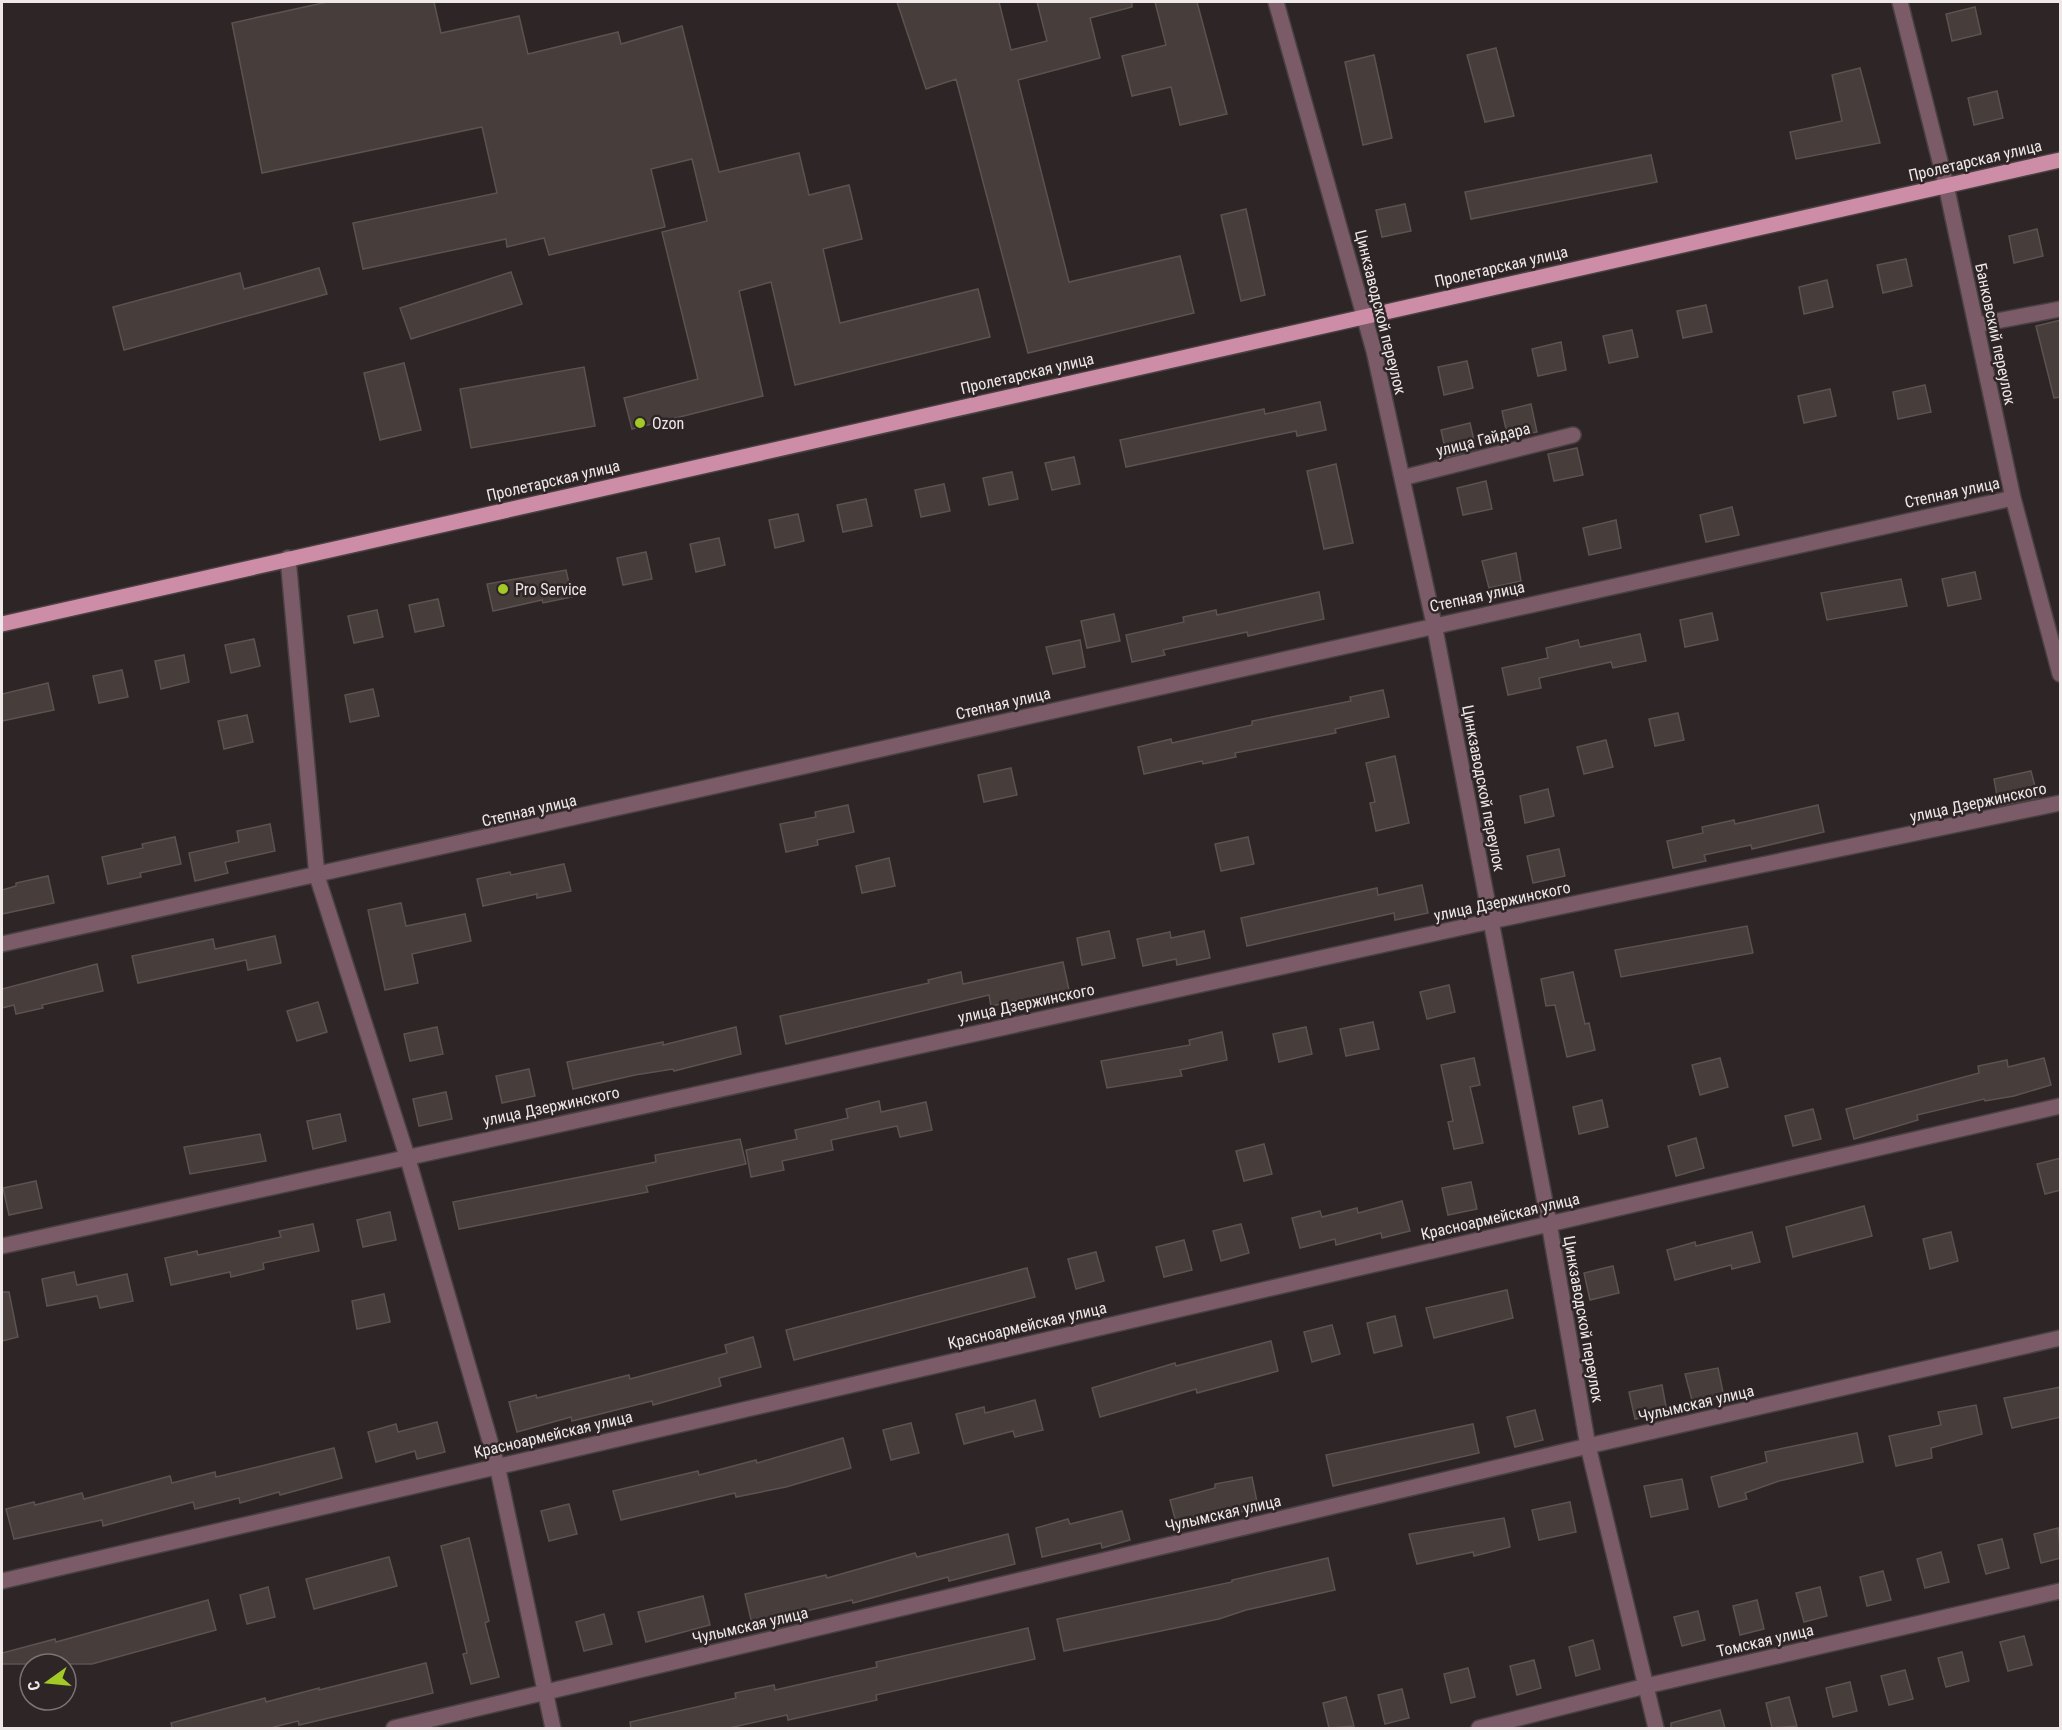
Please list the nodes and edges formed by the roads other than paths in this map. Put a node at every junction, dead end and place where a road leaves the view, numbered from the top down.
1 (1276, 2) edge
2 (1900, 2) edge
3 (2061, 160) edge
4 (1946, 185) junction
5 (2061, 309) edge
6 (1366, 315) junction
7 (1976, 325) junction
8 (1573, 435) dead end
9 (1402, 478) junction
10 (2013, 498) junction
11 (288, 558) junction
12 (2, 624) edge
13 (1434, 624) junction
14 (2061, 674) edge
15 (2061, 803) edge
16 (317, 876) junction
17 (1491, 921) junction
18 (2, 944) edge
19 (2061, 1106) edge
20 (407, 1156) junction
21 (1549, 1223) junction
22 (2, 1246) edge
23 (2061, 1338) edge
24 (1588, 1446) junction
25 (497, 1465) junction
26 (2, 1581) edge
27 (2061, 1591) edge
28 (1646, 1686) junction
29 (547, 1691) junction
30 (394, 1728) edge
31 (553, 1728) edge
32 (1479, 1728) edge
33 (1656, 1728) edge

1 - 6 street, Цинкзаводской переулок
2 - 4 street, Банковский переулок
3 - 4 main road, Пролетарская улица
4 - 6 main road, Пролетарская улица
4 - 7 street, Банковский переулок
5 - 7 street
6 - 9 street, Цинкзаводской переулок
6 - 11 main road, Пролетарская улица
7 - 10 street, Банковский переулок
8 - 9 street, улица Гайдара
9 - 13 street, Цинкзаводской переулок
10 - 13 street, Степная улица
10 - 14 street, Банковский переулок
11 - 12 main road, Пролетарская улица
11 - 16 street
13 - 16 street, Степная улица
13 - 17 street, Цинкзаводской переулок
15 - 17 street, улица Дзержинского
16 - 18 street, Степная улица
16 - 20 street
17 - 20 street, улица Дзержинского
17 - 21 street, Цинкзаводской переулок
19 - 21 street, Красноармейская улица
20 - 22 street, улица Дзержинского
20 - 25 street
21 - 24 street, Цинкзаводской переулок
21 - 25 street, Красноармейская улица
23 - 24 street, Чулымская улица
24 - 28 street, Цинкзаводской переулок
24 - 29 street, Чулымская улица
25 - 26 street, Красноармейская улица
25 - 29 street
27 - 28 street, Томская улица
28 - 32 street, Томская улица
28 - 33 street, Цинкзаводской переулок
29 - 30 street, Чулымская улица
29 - 31 street

